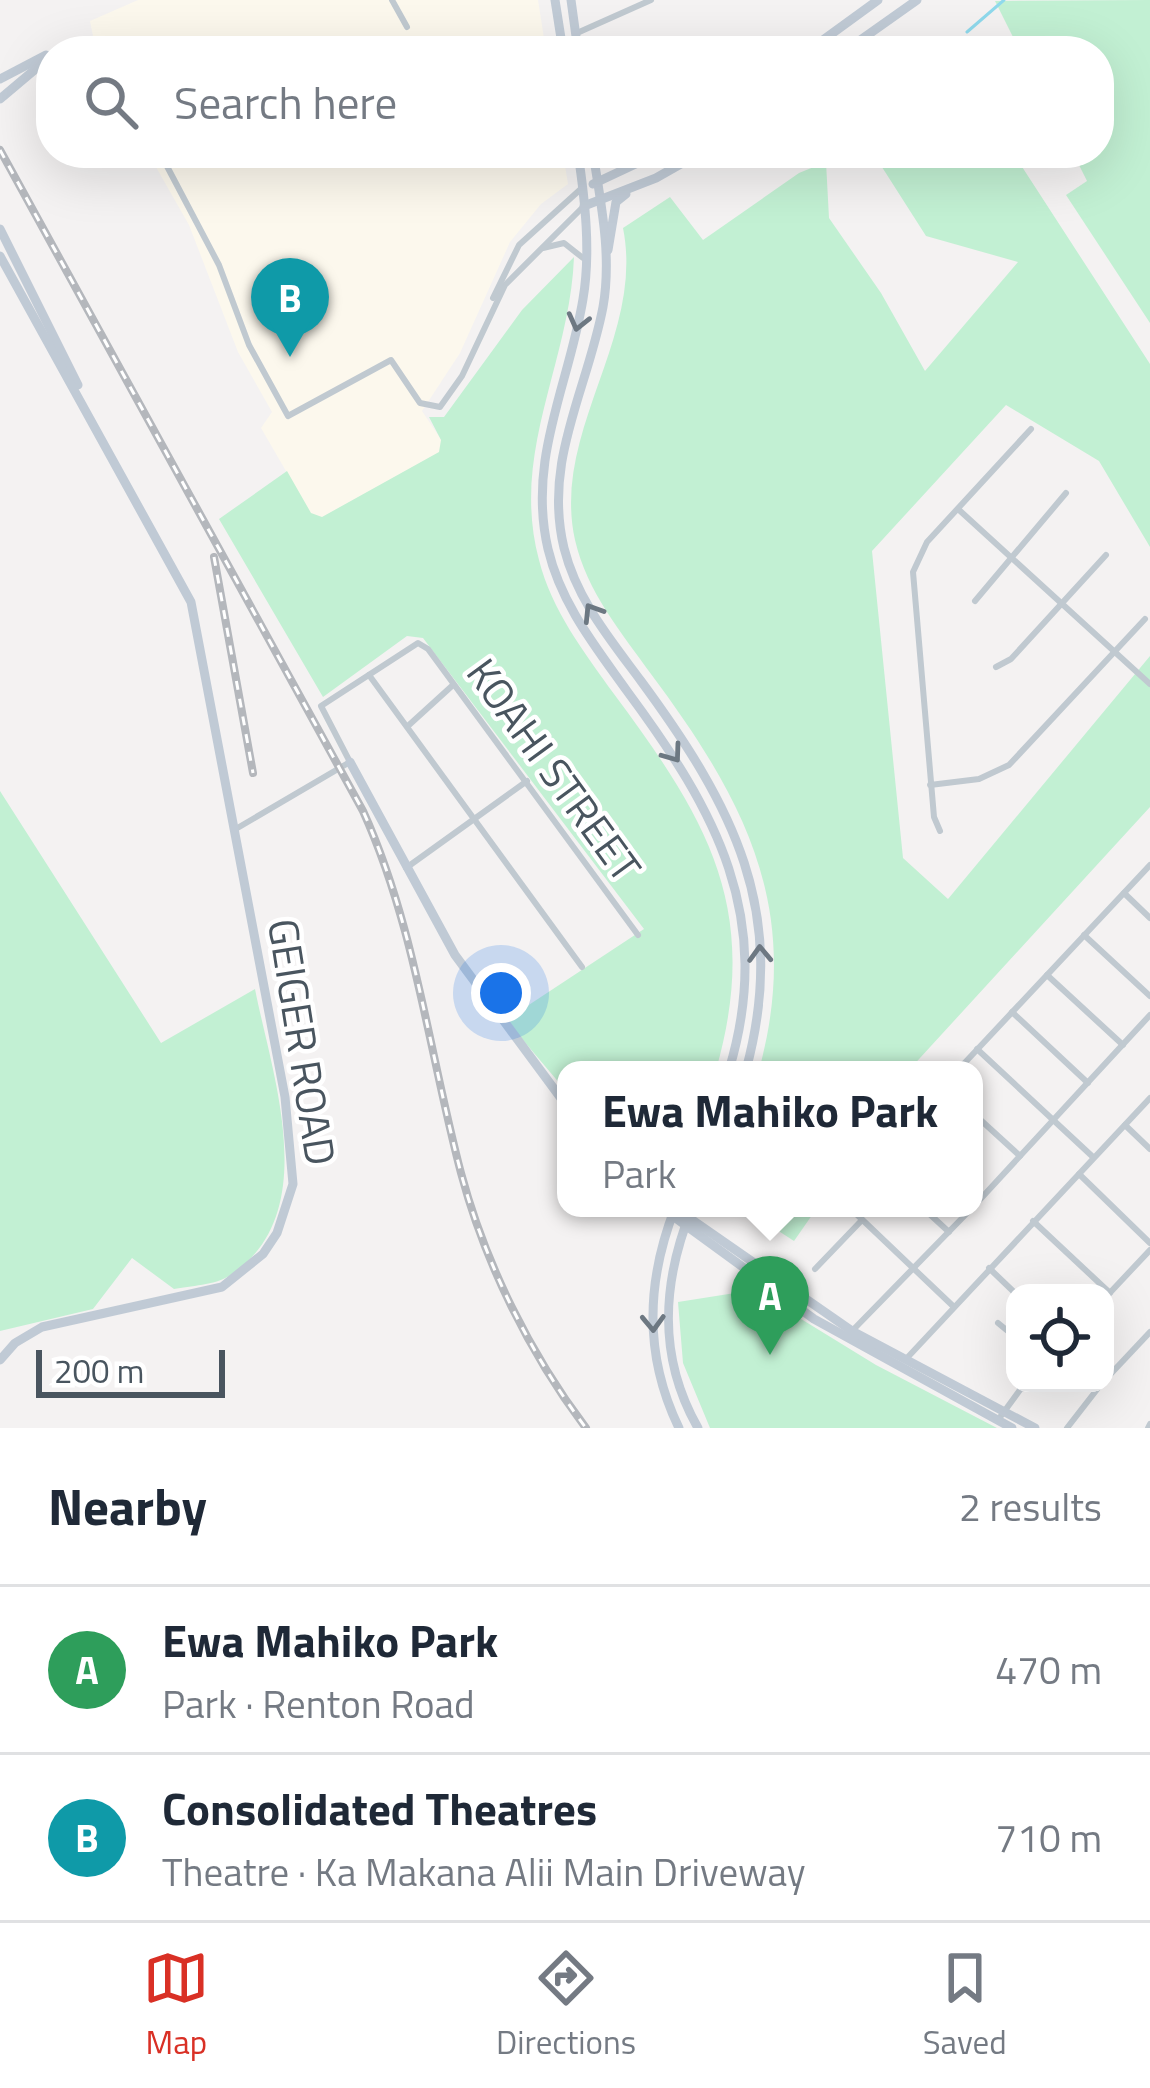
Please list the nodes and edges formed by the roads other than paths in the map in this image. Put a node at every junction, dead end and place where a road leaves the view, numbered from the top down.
1 (392, 0) edge
2 (554, 0) edge
3 (571, 0) edge
4 (651, 0) edge
5 (878, 0) edge
6 (917, 0) edge
7 (407, 27) dead end
8 (575, 34) joint
9 (560, 36) edge
10 (829, 36) edge
11 (866, 36) edge
12 (36, 61) edge
13 (36, 68) edge
14 (0, 79) edge
15 (0, 99) edge
16 (168, 168) edge
17 (580, 168) edge
18 (595, 168) edge
19 (626, 168) edge
20 (671, 168) edge
21 (597, 182) junction
22 (583, 187) junction
23 (634, 187) junction
24 (602, 201) junction
25 (584, 206) junction
26 (0, 233) edge
27 (540, 249) junction
28 (606, 255) junction
29 (0, 256) edge
30 (586, 264) junction
31 (489, 309) junction
32 (1031, 430) dead end
33 (115, 460) junction
34 (1066, 493) dead end
35 (958, 509) junction
36 (1106, 555) dead end
37 (1009, 556) junction
38 (975, 601) dead end
39 (1061, 604) junction
40 (1145, 619) dead end
41 (1113, 651) junction
42 (996, 668) dead end
43 (369, 675) junction
44 (1150, 684) edge
45 (453, 685) junction
46 (409, 725) junction
47 (350, 762) junction
48 (527, 781) junction
49 (931, 784) junction
50 (476, 817) junction
51 (234, 830) junction
52 (940, 831) dead end
53 (1150, 865) edge
54 (406, 868) junction
55 (1124, 893) junction
56 (1150, 917) edge
57 (638, 935) dead end
58 (1084, 935) junction
59 (582, 967) dead end
60 (1047, 975) junction
61 (1150, 996) edge
62 (1012, 1012) junction
63 (1150, 1016) edge
64 (1123, 1045) junction
65 (977, 1049) junction
66 (731, 1061) edge
67 (747, 1061) edge
68 (966, 1061) edge
69 (1088, 1083) junction
70 (557, 1093) edge
71 (1150, 1098) edge
72 (1053, 1121) junction
73 (983, 1122) edge
74 (1125, 1125) junction
75 (1150, 1149) edge
76 (1020, 1156) junction
77 (1094, 1157) junction
78 (1078, 1174) junction
79 (983, 1191) edge
80 (986, 1194) junction
81 (983, 1197) edge
82 (667, 1217) edge
83 (688, 1217) edge
84 (859, 1217) edge
85 (933, 1217) edge
86 (963, 1217) edge
87 (862, 1220) junction
88 (1033, 1221) junction
89 (949, 1232) junction
90 (1149, 1252) edge
91 (745, 1265) junction
92 (989, 1268) junction
93 (815, 1269) dead end
94 (913, 1269) junction
95 (1006, 1284) edge
96 (1095, 1284) edge
97 (1114, 1289) edge
98 (953, 1307) junction
99 (998, 1323) dead end
100 (1006, 1330) edge
101 (852, 1331) junction
102 (1148, 1336) edge
103 (0, 1360) edge
104 (905, 1361) junction
105 (1114, 1372) edge
106 (1018, 1392) edge
107 (1096, 1392) edge
108 (999, 1416) junction
109 (679, 1428) edge
110 (698, 1428) edge
111 (1012, 1428) edge
112 (1036, 1428) edge
113 (1067, 1428) edge

1 - 7 street
2 - 9 main road
3 - 8 main road
4 - 8 street
5 - 10 main road
6 - 11 main road
12 - 14 main road
13 - 15 main road
16 - 31 street
17 - 22 main road
18 - 21 main road
19 - 21 main road
20 - 23 main road
21 - 22 main road
21 - 24 main road
22 - 25 main road
22 - 31 street
23 - 24 main road
23 - 28 main road
24 - 25 main road
24 - 28 main road
25 - 27 street
25 - 30 main road
26 - 33 main road
27 - 30 street
27 - 31 street
67 -> 28 main road
29 - 33 main road
30 -> 66 main road
32 - 35 street
33 - 51 main road, GEIGER ROAD
34 - 37 street
35 - 37 street
35 - 49 street
36 - 39 street
37 - 38 street
37 - 39 street
39 - 41 street
39 - 42 street
40 - 41 street
41 - 44 street
41 - 49 street
43 - 45 street, KOAHI STREET
43 - 46 street
43 - 47 street
45 - 46 street
45 - 48 street, KOAHI STREET
46 - 50 street
47 - 51 street
47 - 54 main road
48 - 50 street
48 - 57 street, KOAHI STREET
49 - 52 street
50 - 54 street
50 - 59 street
51 - 103 main road, GEIGER ROAD
53 - 55 street
54 - 70 main road
55 - 56 street
55 - 58 street
58 - 60 street
58 - 61 street
60 - 62 street
60 - 64 street
62 - 65 street
62 - 69 street
63 - 64 street
64 - 69 street
65 - 68 street
65 - 72 street
69 - 72 street
71 - 74 street
72 - 76 street
72 - 77 street
73 - 76 street
74 - 75 street
74 - 77 street
76 - 80 street
77 - 78 street
78 - 88 street
78 - 90 street
79 - 80 street
80 - 81 street
82 -> 109 main road
83 - 91 main road
83 - 110 main road
84 - 87 street
85 - 89 street
86 - 89 street
87 - 93 street
87 - 94 street
88 - 92 street
88 - 96 street
89 - 94 street
90 - 97 street
91 - 101 main road
91 - 108 main road
92 - 95 street
92 - 98 street
94 - 98 street
94 - 101 street
98 - 104 street
99 - 100 street
101 - 104 main road
102 - 105 street
104 - 108 main road
106 - 108 street
107 - 113 street
108 - 111 main road
108 - 112 main road

